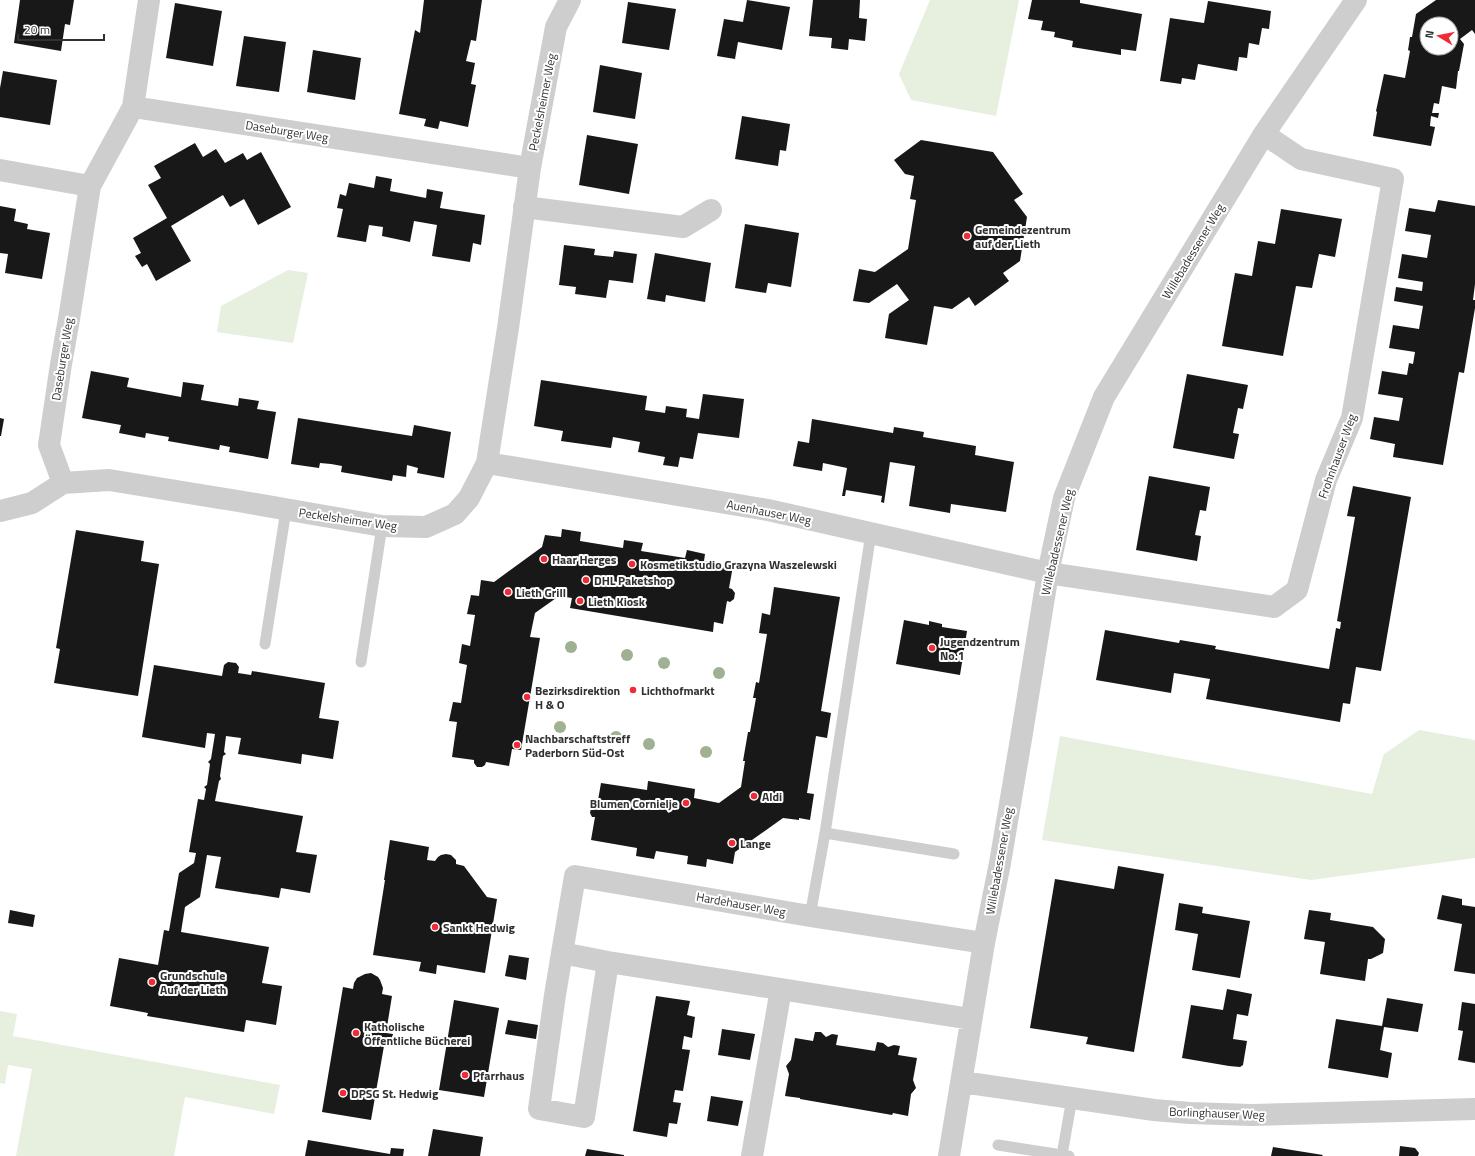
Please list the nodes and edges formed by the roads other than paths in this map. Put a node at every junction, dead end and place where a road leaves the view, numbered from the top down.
1 (149, 0) edge
2 (570, 0) edge
3 (1356, 0) edge
4 (133, 107) junction
5 (1264, 134) junction
6 (530, 168) junction
7 (0, 170) edge
8 (90, 186) junction
9 (524, 207) junction
10 (711, 210) dead end
11 (487, 463) junction
12 (63, 483) junction
13 (286, 510) junction
14 (0, 511) edge
15 (382, 526) junction
16 (871, 532) junction
17 (1048, 573) junction
18 (265, 644) dead end
19 (361, 662) dead end
20 (825, 833) junction
21 (954, 854) dead end
22 (810, 916) junction
23 (984, 943) junction
24 (562, 953) junction
25 (608, 962) junction
26 (781, 989) junction
27 (971, 1019) junction
28 (962, 1082) junction
29 (1072, 1098) junction
30 (1475, 1109) edge
31 (998, 1144) dead end
32 (752, 1156) edge
33 (949, 1156) edge
34 (1066, 1156) edge

1 - 4 street
2 - 6 street, Peckelsheimer Weg
3 - 5 street, Willebadessener Weg
4 - 6 street, Daseburger Weg
4 - 8 street, Daseburger Weg
5 - 17 street, Willebadessener Weg
5 - 17 street, Frohnhauser Weg
6 - 9 street, Peckelsheimer Weg
7 - 8 street
8 - 12 street, Daseburger Weg
9 - 10 street
9 - 11 street, Peckelsheimer Weg
11 - 15 street, Peckelsheimer Weg
11 - 16 street, Auenhauser Weg
12 - 13 street, Peckelsheimer Weg
12 - 14 street, Peckelsheimer Weg
13 - 15 street, Peckelsheimer Weg
13 - 18 lane
15 - 19 lane
16 - 17 street, Auenhauser Weg
16 - 20 lane
17 - 23 street, Willebadessener Weg
20 - 21 lane
20 - 22 lane
22 - 23 street, Hardehauser Weg
22 - 24 street, Hardehauser Weg
23 - 27 street, Willebadessener Weg
24 - 25 street
24 - 25 street, Hardehauser Weg
25 - 26 street
26 - 27 street
26 - 32 street
27 - 28 street, Willebadessener Weg
28 - 29 street, Borlinghauser Weg
28 - 33 street, Willebadessener Weg
29 - 30 street, Borlinghauser Weg
29 - 34 lane
31 - 34 lane

